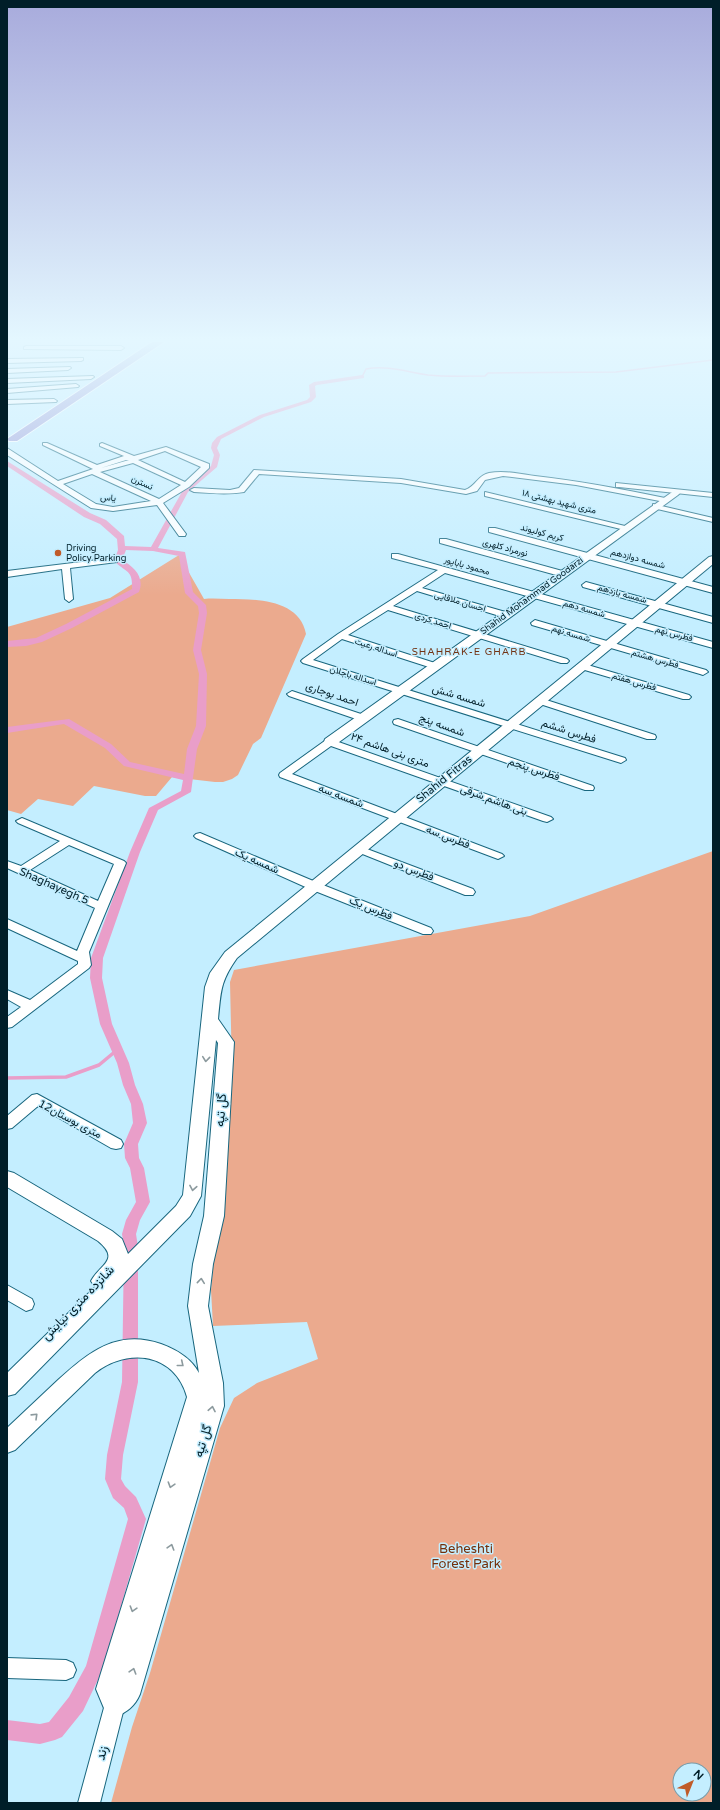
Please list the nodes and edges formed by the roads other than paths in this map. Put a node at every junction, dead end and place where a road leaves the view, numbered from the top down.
1 (27, 426) edge
2 (34, 426) edge
3 (8, 444) edge
4 (45, 444) dead end
5 (102, 445) dead end
6 (134, 460) junction
7 (96, 470) junction
8 (503, 474) junction
9 (58, 483) junction
10 (186, 485) junction
11 (194, 490) dead end
12 (675, 493) dead end
13 (488, 494) dead end
14 (713, 495) edge
15 (665, 500) junction
16 (160, 502) junction
17 (656, 506) junction
18 (713, 520) edge
19 (625, 528) junction
20 (492, 530) dead end
21 (182, 534) dead end
22 (443, 541) dead end
23 (395, 556) dead end
24 (588, 556) junction
25 (114, 560) dead end
26 (712, 561) edge
27 (66, 565) junction
28 (444, 570) junction
29 (7, 574) edge
30 (563, 574) junction
31 (684, 582) junction
32 (586, 585) dead end
33 (415, 588) junction
34 (713, 590) edge
35 (534, 595) junction
36 (69, 599) dead end
37 (658, 604) junction
38 (387, 607) junction
39 (506, 615) junction
40 (713, 620) edge
41 (535, 623) dead end
42 (634, 623) junction
43 (479, 634) junction
44 (341, 636) junction
45 (607, 645) junction
46 (713, 645) edge
47 (564, 661) dead end
48 (435, 666) junction
49 (582, 666) junction
50 (703, 672) dead end
51 (401, 691) junction
52 (292, 694) dead end
53 (686, 697) dead end
54 (540, 700) junction
55 (363, 718) junction
56 (398, 722) dead end
57 (510, 725) junction
58 (652, 737) dead end
59 (330, 742) junction
60 (479, 751) junction
61 (621, 760) dead end
62 (441, 782) junction
63 (589, 788) dead end
64 (397, 818) junction
65 (547, 819) dead end
66 (22, 821) dead end
67 (200, 836) dead end
68 (68, 841) junction
69 (359, 849) junction
70 (498, 856) dead end
71 (7, 864) edge
72 (21, 871) junction
73 (314, 886) junction
74 (469, 892) dead end
75 (102, 907) junction
76 (7, 923) edge
77 (427, 931) dead end
78 (84, 959) junction
79 (7, 994) edge
80 (31, 1006) junction
81 (210, 1020) junction
82 (7, 1024) edge
83 (7, 1124) edge
84 (116, 1144) dead end
85 (7, 1178) edge
86 (7, 1292) edge
87 (26, 1304) dead end
88 (8, 1386) edge
89 (7, 1443) edge
90 (7, 1668) edge
91 (66, 1670) dead end
92 (115, 1704) junction
93 (89, 1803) edge

1 - 3 highway
2 - 3 highway
3 - 9 street, یاس
4 - 7 street, نسترن
5 - 6 street
6 - 7 street
6 - 10 street
6 - 10 street, یاس
7 - 9 street
7 - 16 street, نسترن
8 - 11 street
8 - 14 street
8 - 15 street
9 - 16 street, یاس
10 - 16 street, یاس
12 - 15 street, Shahid Mohammad Goodarzi
13 - 19 street, ۱۸ متری شهید بهشتی
15 - 17 street, Shahid Mohammad Goodarzi
16 - 21 street
17 - 18 street
17 - 19 street, Shahid Mohammad Goodarzi
19 - 24 street, Shahid Mohammad Goodarzi
20 - 24 street, کریم کولیوند
22 - 30 street, نورمراد کلهری
23 - 28 street, محمود باباپور
24 - 30 street, Shahid Mohammad Goodarzi
24 - 31 street, شمسه دوازدهم
25 - 27 street
26 - 31 street, Shahid Fitras
27 - 29 street
27 - 36 street
28 - 33 street
28 - 35 street, محمود باباپور
30 - 35 street, Shahid Mohammad Goodarzi
31 - 34 street, شمسه دوازدهم
31 - 37 street, Shahid Fitras
32 - 37 street, شمسه یازدهم
33 - 38 street
33 - 39 street, احسان ملاقایی
35 - 39 street, Shahid Mohammad Goodarzi
35 - 42 street, شمسه دهم
37 - 40 street, شمسه یازدهم
37 - 42 street, Shahid Fitras
38 - 43 street, احمد کردی
38 - 44 street
39 - 43 street, Shahid Mohammad Goodarzi
41 - 45 street, شمسه نهم
42 - 45 street, Shahid Fitras
42 - 46 street, فطرس نهم
43 - 47 street, احمد کردی
43 - 48 street, Shahid Mohammad Goodarzi
44 - 48 street, اسداله رعیت
44 - 51 street, اسداله باجلان
45 - 49 street, Shahid Fitras
45 - 50 street, فطرس هشتم
48 - 51 street, Shahid Mohammad Goodarzi
49 - 53 street, فطرس هفتم
49 - 54 street, Shahid Fitras
51 - 55 street, Shahid Mohammad Goodarzi
51 - 57 street, شمسه شش
52 - 55 street, احمد بوجاری
54 - 57 street, Shahid Fitras
54 - 58 street
55 - 59 street, Shahid Mohammad Goodarzi
56 - 60 street, شمسه پنج
57 - 60 street, Shahid Fitras
57 - 61 street, فطرس ششم
59 - 62 street, ۲۴ متری بنی هاشم
59 - 64 street, شمسه سه
60 - 62 street, Shahid Fitras
60 - 63 street, فطرس پنجم
62 - 64 street, Shahid Fitras
62 - 65 street, بنی هاشم شرقی
64 - 69 street, Shahid Fitras
64 - 70 street, فطرس سه
66 - 68 street
67 - 73 street, شمسه یک
68 - 72 street
68 - 75 street
69 - 73 street, Shahid Fitras
69 - 74 street, فطرس دو
71 - 72 street, Shaghayegh 5
72 - 75 street, Shaghayegh 5
73 - 77 street, فطرس یک
73 - 81 street, Shahid Fitras
75 - 78 street
76 - 78 street
78 - 80 street
79 - 80 street
80 - 82 street
81 -> 88 street, گل تپه
92 -> 81 street, گل تپه
83 - 84 street, 12متری بوستان
85 - 88 street, شانزده متری نیایش
86 - 87 street
89 -> 92 street, گل تپه
90 - 91 street
92 - 93 street, زند

